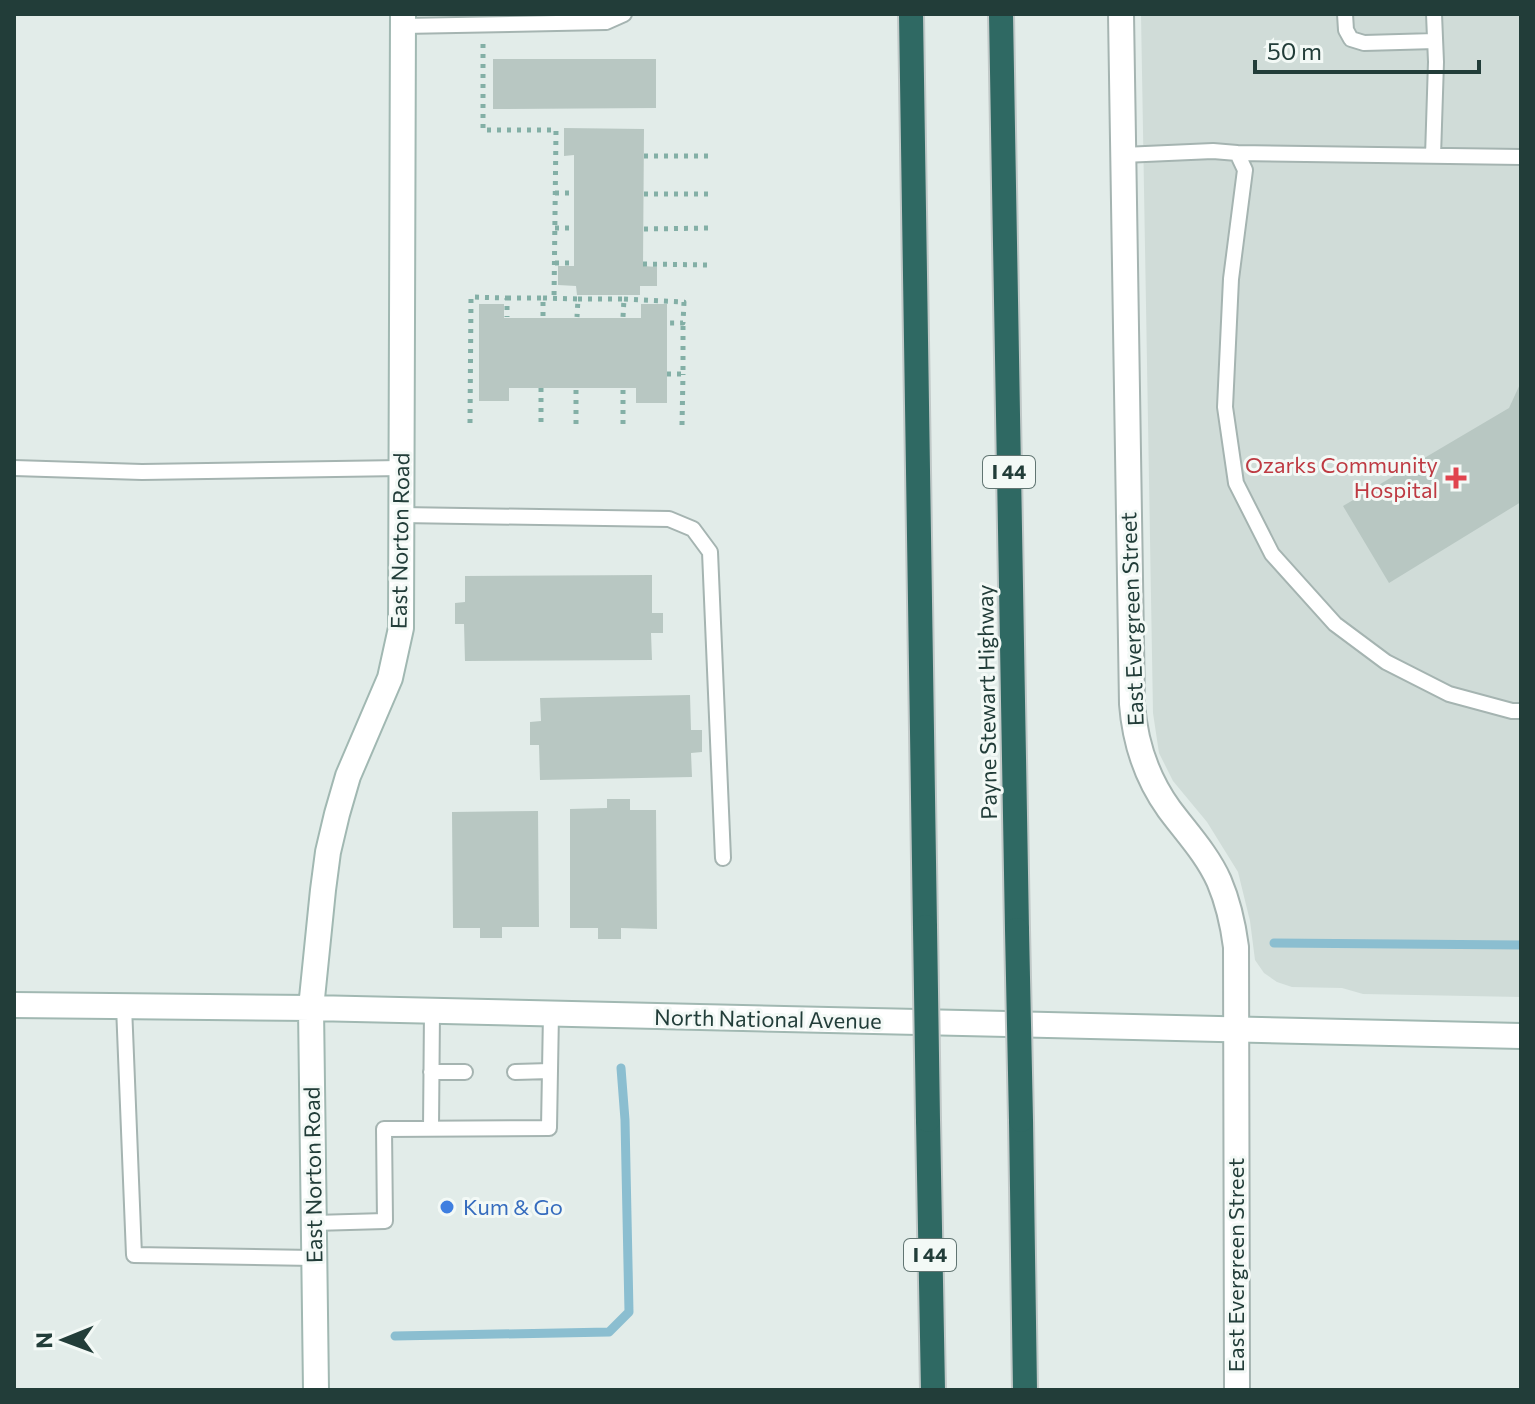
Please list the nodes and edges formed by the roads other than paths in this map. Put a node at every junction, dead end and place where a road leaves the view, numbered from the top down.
1 (624, 14) edge
2 (911, 14) edge
3 (1001, 14) edge
4 (1121, 14) edge
5 (1345, 14) edge
6 (1434, 14) edge
7 (403, 20) edge
8 (1435, 41) junction
9 (1237, 153) junction
10 (1123, 155) junction
11 (1433, 156) junction
12 (1521, 157) edge
13 (14, 468) edge
14 (401, 468) junction
15 (401, 515) junction
16 (1521, 711) edge
17 (723, 858) dead end
18 (14, 1005) edge
19 (124, 1006) junction
20 (311, 1008) junction
21 (432, 1011) junction
22 (551, 1013) junction
23 (1235, 1031) junction
24 (1521, 1036) edge
25 (550, 1071) junction
26 (431, 1072) junction
27 (465, 1072) dead end
28 (515, 1072) dead end
29 (431, 1128) junction
30 (314, 1223) junction
31 (314, 1258) junction
32 (316, 1390) edge
33 (933, 1390) edge
34 (1025, 1390) edge
35 (1237, 1390) edge

1 - 7 lane
2 - 33 highway, I 44, bridge
3 - 34 highway, Payne Stewart Highway / I 44, bridge
4 - 10 main road, East Evergreen Street
5 - 8 lane
6 - 8 lane
7 - 14 main road, East Norton Road
8 - 11 lane
9 - 10 lane
9 - 11 lane
9 - 16 lane
10 - 23 main road, East Evergreen Street
11 - 12 lane
13 - 14 lane
14 - 15 main road, East Norton Road
15 - 17 lane
15 - 20 main road, East Norton Road
18 - 19 main road, North National Avenue
19 - 20 main road, North National Avenue
19 - 31 lane
20 - 21 main road, North National Avenue
20 - 30 main road, East Norton Road
21 - 22 main road, North National Avenue
21 - 26 lane
22 - 23 main road, North National Avenue
22 - 25 lane
23 - 24 main road, North National Avenue
23 - 35 main road, East Evergreen Street
25 - 28 lane
25 - 29 lane
26 - 27 lane
26 - 29 lane
29 - 30 lane
30 - 31 main road, East Norton Road
31 - 32 main road, East Norton Road

